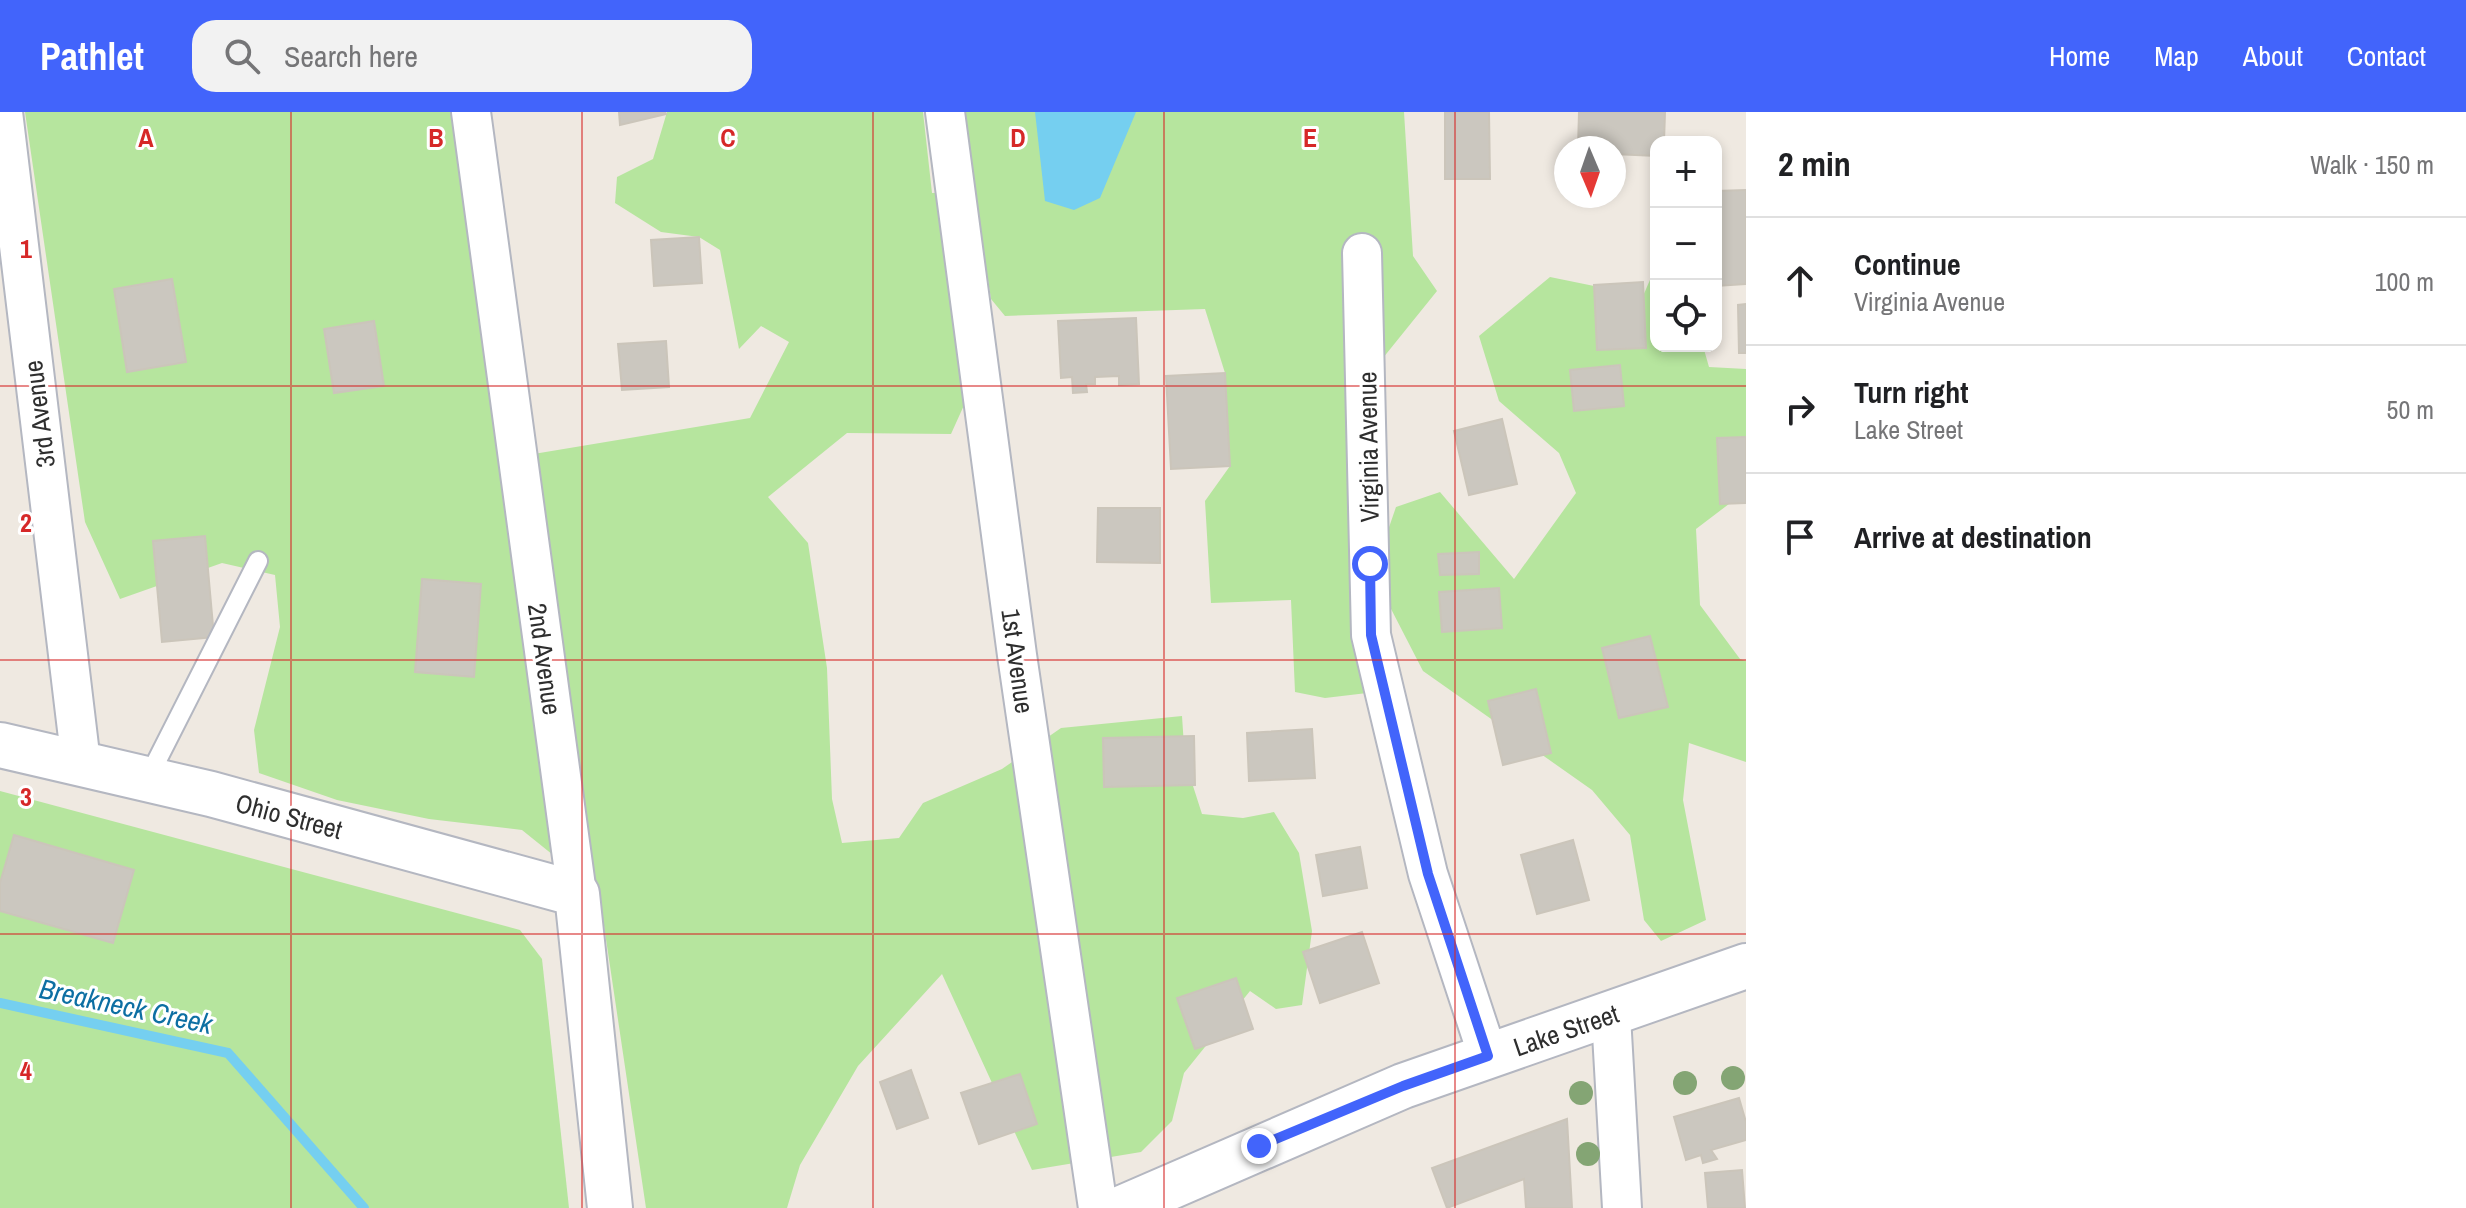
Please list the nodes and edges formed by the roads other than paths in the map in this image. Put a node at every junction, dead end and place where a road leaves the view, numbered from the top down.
1 (3, 112) edge
2 (471, 112) edge
3 (945, 112) edge
4 (1362, 253) dead end
5 (258, 561) dead end
6 (0, 745) edge
7 (81, 763) junction
8 (147, 780) junction
9 (577, 894) junction
10 (1746, 966) edge
11 (1611, 1016) junction
12 (1488, 1056) junction
13 (610, 1208) edge
14 (1098, 1208) edge
15 (1122, 1208) edge
16 (1622, 1208) edge

1 - 7 street, 3rd Avenue
2 - 9 street, 2nd Avenue
3 - 14 street, 1st Avenue
4 - 12 street, Virginia Avenue
5 - 8 lane
6 - 7 street, Ohio Street
7 - 8 street, Ohio Street
8 - 9 street, Ohio Street
9 - 13 street, 2nd Avenue
10 - 11 street, Lake Street
11 - 12 street, Lake Street
11 - 16 street
12 - 15 street, Lake Street

